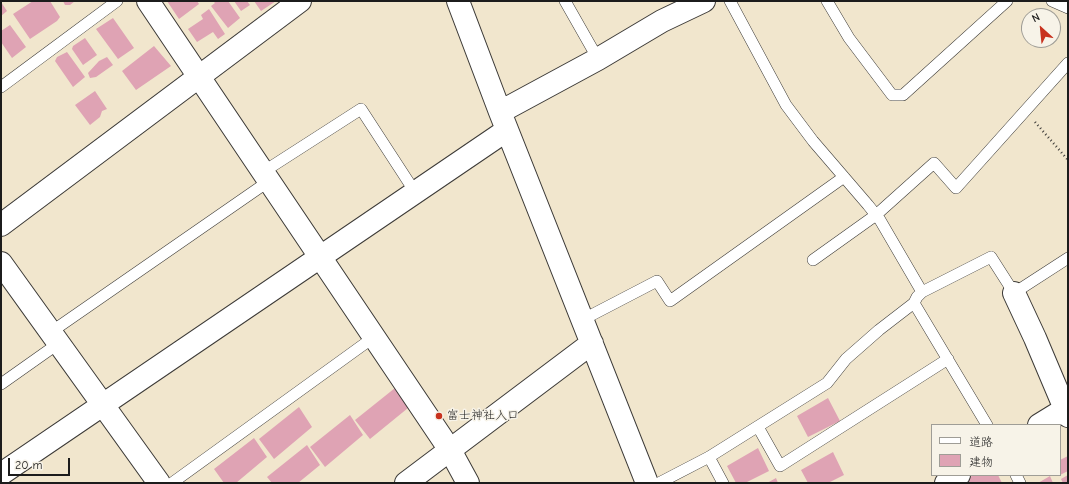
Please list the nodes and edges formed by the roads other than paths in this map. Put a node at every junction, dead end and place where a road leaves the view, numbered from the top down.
1 (117, 1) edge
2 (148, 1) edge
3 (300, 1) edge
4 (458, 1) edge
5 (565, 1) edge
6 (730, 1) edge
7 (827, 1) edge
8 (1006, 1) edge
9 (1052, 1) edge
10 (700, 2) edge
11 (1068, 8) edge
12 (598, 59) junction
13 (1068, 64) edge
14 (199, 77) junction
15 (1, 87) edge
16 (503, 121) junction
17 (266, 176) junction
18 (844, 177) junction
19 (414, 192) junction
20 (876, 215) junction
21 (1, 225) edge
22 (320, 257) junction
23 (1068, 258) edge
24 (813, 260) dead end
25 (1, 263) edge
26 (922, 292) junction
27 (1014, 293) junction
28 (914, 303) junction
29 (582, 320) junction
30 (55, 337) junction
31 (374, 338) junction
32 (592, 343) junction
33 (948, 359) junction
34 (1, 384) edge
35 (103, 404) junction
36 (1066, 412) edge
37 (986, 424) edge
38 (1041, 424) edge
39 (758, 427) junction
40 (450, 450) junction
41 (709, 457) junction
42 (1, 474) edge
43 (957, 476) edge
44 (159, 483) edge
45 (172, 483) edge
46 (406, 483) edge
47 (468, 483) edge
48 (646, 483) edge
49 (660, 483) edge
50 (723, 483) edge
51 (946, 483) edge

1 - 15 lane
2 - 14 street
3 - 14 street
4 - 16 street
5 - 12 lane
6 - 18 lane
7 - 8 lane
9 - 11 lane
10 - 12 street
12 - 16 street
13 - 20 lane
14 - 17 street
14 - 21 street
16 - 19 street
16 - 29 street
17 - 19 lane
17 - 22 street
17 - 30 lane
18 - 20 lane
18 - 29 lane
19 - 22 street
20 - 24 lane
20 - 26 lane
22 - 31 street
22 - 35 street
23 - 27 lane
25 - 30 street
26 - 27 lane
26 - 28 lane
27 - 36 street
28 - 33 lane
28 - 39 lane
29 - 32 street
30 - 34 lane
30 - 35 street
31 - 40 street
31 - 45 lane
32 - 40 street
32 - 48 street
33 - 37 lane
33 - 39 lane
35 - 42 street
35 - 44 street
36 - 38 street
39 - 41 lane
40 - 46 street
40 - 47 street
41 - 49 lane
41 - 50 lane
43 - 51 street

